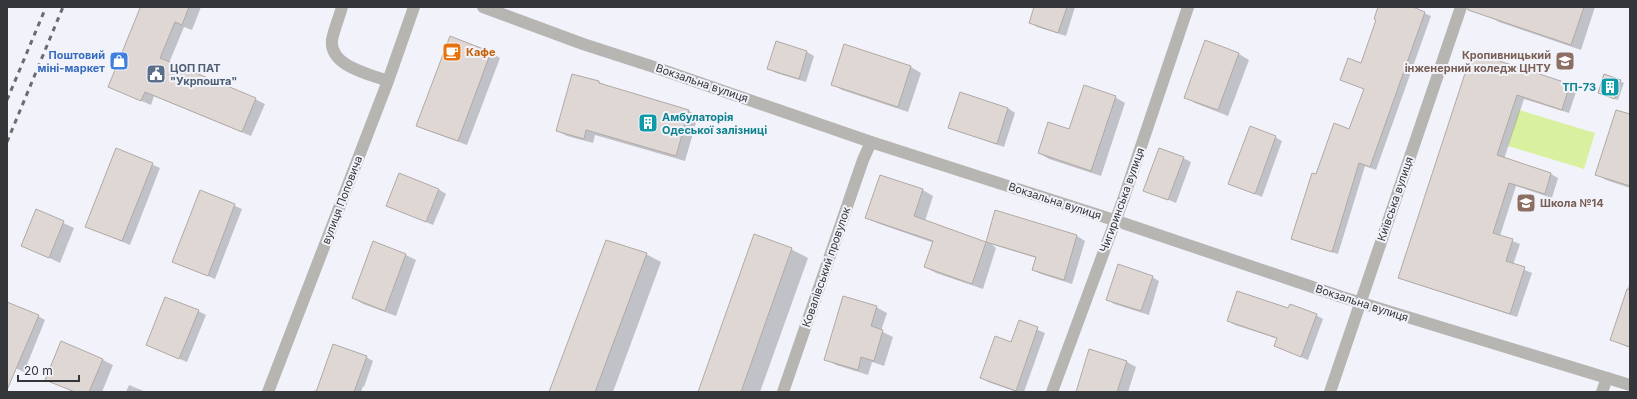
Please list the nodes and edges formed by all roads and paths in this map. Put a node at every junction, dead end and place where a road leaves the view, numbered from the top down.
1 (342, 7) edge
2 (414, 7) edge
3 (483, 7) edge
4 (1188, 7) edge
5 (1461, 7) edge
6 (388, 81) junction
7 (871, 142) junction
8 (1114, 220) junction
9 (1359, 302) junction
10 (1607, 378) junction
11 (1630, 385) edge
12 (268, 392) edge
13 (783, 392) edge
14 (1052, 392) edge
15 (1330, 392) edge
16 (1602, 392) edge

1 - 6 street
2 - 6 street, вулиця Поповича
3 - 7 street, Вокзальна вулиця
4 - 8 street, Чигиринська вулиця
5 - 9 street, Київська вулиця
6 - 12 street, вулиця Поповича
7 - 8 street, Вокзальна вулиця
7 - 13 street, Ковалівський провулок
8 - 9 street, Вокзальна вулиця
8 - 14 street, Чигиринська вулиця
9 - 10 street, Вокзальна вулиця
9 - 15 street, Київська вулиця
10 - 11 street, Вокзальна вулиця
10 - 16 street

